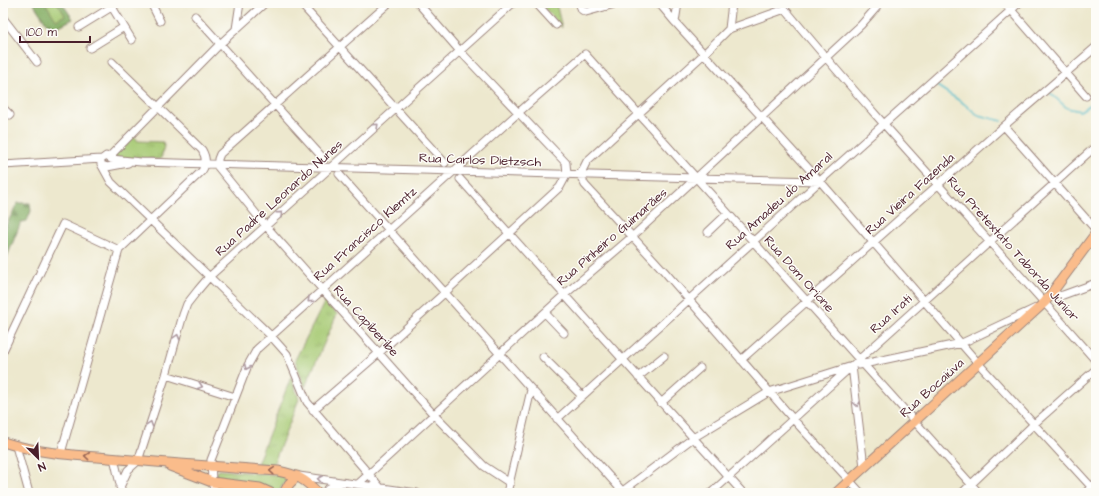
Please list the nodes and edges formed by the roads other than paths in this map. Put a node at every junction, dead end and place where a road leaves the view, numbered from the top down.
1 (150, 3) edge
2 (240, 3) edge
3 (265, 3) edge
4 (300, 3) edge
5 (389, 3) edge
6 (418, 3) edge
7 (513, 3) edge
8 (536, 3) edge
9 (580, 3) edge
10 (659, 3) edge
11 (678, 3) edge
12 (732, 3) edge
13 (877, 3) edge
14 (1005, 3) edge
15 (1019, 3) edge
16 (615, 4) edge
17 (115, 5) edge
18 (786, 6) edge
19 (1011, 10) junction
20 (195, 16) dead end
21 (3, 18) edge
22 (160, 21) dead end
23 (675, 22) junction
24 (556, 25) dead end
25 (79, 27) dead end
26 (124, 27) junction
27 (236, 29) junction
28 (729, 29) junction
29 (132, 40) dead end
30 (220, 44) junction
31 (340, 47) junction
32 (1096, 47) edge
33 (90, 48) dead end
34 (459, 50) junction
35 (584, 54) joint
36 (704, 54) junction
37 (825, 57) junction
38 (37, 62) dead end
39 (112, 62) dead end
40 (1066, 73) junction
41 (1086, 96) dead end
42 (276, 104) junction
43 (159, 107) junction
44 (3, 108) edge
45 (395, 108) junction
46 (518, 113) junction
47 (639, 114) junction
48 (10, 115) dead end
49 (761, 117) junction
50 (884, 124) junction
51 (1004, 126) junction
52 (121, 145) junction
53 (1096, 146) edge
54 (324, 159) dead end
55 (110, 160) junction
56 (125, 160) junction
57 (140, 162) junction
58 (102, 163) junction
59 (445, 163) dead end
60 (206, 164) junction
61 (217, 164) junction
62 (3, 165) edge
63 (332, 168) junction
64 (453, 171) junction
65 (339, 174) dead end
66 (567, 174) junction
67 (580, 175) junction
68 (108, 178) junction
69 (696, 178) junction
70 (460, 179) dead end
71 (820, 181) junction
72 (939, 184) junction
73 (1054, 184) junction
74 (727, 214) junction
75 (150, 220) junction
76 (266, 226) junction
77 (388, 230) junction
78 (1096, 230) edge
79 (708, 232) dead end
80 (1096, 233) edge
81 (509, 234) junction
82 (632, 236) junction
83 (753, 242) junction
84 (990, 242) junction
85 (874, 243) junction
86 (119, 250) junction
87 (209, 277) junction
88 (1096, 283) edge
89 (322, 290) junction
90 (444, 293) junction
91 (564, 295) junction
92 (1059, 296) dead end
93 (689, 299) junction
94 (924, 301) junction
95 (807, 302) junction
96 (1043, 304) junction
97 (545, 313) junction
98 (564, 333) dead end
99 (271, 336) junction
100 (962, 344) junction
101 (3, 351) edge
102 (379, 353) junction
103 (499, 355) junction
104 (664, 356) dead end
105 (543, 357) dead end
106 (622, 359) junction
107 (741, 360) junction
108 (1096, 361) edge
109 (861, 362) junction
110 (978, 363) junction
111 (852, 366) junction
112 (700, 368) dead end
113 (1096, 369) edge
114 (166, 375) junction
115 (638, 377) junction
116 (531, 390) junction
117 (769, 392) junction
118 (582, 396) junction
119 (235, 397) junction
120 (661, 402) junction
121 (313, 410) junction
122 (434, 415) junction
123 (557, 419) junction
124 (793, 419) junction
125 (914, 421) junction
126 (1034, 424) junction
127 (693, 438) junction
128 (3, 442) edge
129 (16, 446) junction
130 (61, 453) junction
131 (114, 458) junction
132 (138, 461) junction
133 (162, 462) junction
134 (211, 466) junction
135 (864, 467) junction
136 (297, 476) junction
137 (368, 476) junction
138 (729, 477) junction
139 (850, 480) junction
140 (212, 482) junction
141 (510, 482) junction
142 (343, 483) junction
143 (358, 484) junction
144 (971, 485) junction
145 (1094, 487) edge
146 (121, 490) edge
147 (382, 490) edge
148 (622, 492) edge
149 (29, 493) edge
150 (215, 493) edge
151 (271, 493) edge
152 (284, 493) edge
153 (318, 493) edge
154 (324, 493) edge
155 (417, 493) edge
156 (508, 493) edge
157 (711, 493) edge
158 (743, 493) edge
159 (836, 493) edge
160 (861, 493) edge
161 (962, 493) edge
162 (979, 493) edge
163 (1084, 493) edge

1 - 22 street
2 - 27 street
3 - 27 street
4 - 31 street
5 - 31 street
6 - 34 street
7 - 34 street, Rua Padre Leonardo Nunes
8 - 24 street
9 - 16 street
10 - 23 street
11 - 23 street
12 - 28 street
13 - 37 street, Rua Pinheiro Guimarães
14 - 19 street
15 - 19 street, Rua Amadeu do Amaral
17 - 25 street
17 - 26 street
18 - 28 street
18 - 37 street, Rua Pretextato Taborda Júnior
19 - 40 street
19 - 50 street, Rua Amadeu do Amaral
20 - 30 street
21 - 38 street
23 - 36 street
26 - 29 street
26 - 33 street
27 - 30 street
28 - 36 street
30 - 42 street
30 - 43 street
31 - 42 street
31 - 45 street
32 - 40 street, Rua Vieira Fazenda
34 - 45 street, Rua Padre Leonardo Nunes
34 - 46 street
35 - 46 street, Rua Francisco Klemtz
35 - 47 street, Rua Dom Orione
36 - 47 street
36 - 49 street
37 - 49 street, Rua Pinheiro Guimarães
37 - 50 street, Rua Pretextato Taborda Júnior
39 - 43 street
40 - 41 street
40 - 51 street, Rua Vieira Fazenda
42 - 54 street
42 - 61 street
43 - 52 street
43 - 60 street
44 - 48 street
45 - 59 street
63 -> 45 street, Rua Padre Leonardo Nunes
46 - 64 street, Rua Francisco Klemtz
46 - 66 street
47 - 67 street
47 - 69 street, Rua Dom Orione
49 - 69 street, Rua Pinheiro Guimarães
49 - 71 street
50 - 71 street, Rua Amadeu do Amaral
50 - 72 street, Rua Pretextato Taborda Júnior
51 - 72 street, Rua Vieira Fazenda
51 - 73 street
52 - 55 street
52 - 56 street
53 - 73 street, Rua Irati
55 - 56 street, Rua Carlos Dietzsch
55 - 57 street, Rua Carlos Dietzsch
55 - 58 street, Rua Carlos Dietzsch
55 - 68 street
56 - 57 street, Rua Carlos Dietzsch
57 - 60 street, Rua Carlos Dietzsch
58 - 62 street, Rua Carlos Dietzsch
58 - 68 street
60 - 61 street, Rua Carlos Dietzsch
60 - 75 street
61 - 63 street, Rua Carlos Dietzsch
61 - 76 street, Rua Capiberibe
63 - 64 street, Rua Carlos Dietzsch
76 -> 63 street, Rua Padre Leonardo Nunes
64 - 66 street, Rua Carlos Dietzsch
64 - 77 street, Rua Francisco Klemtz
65 - 77 street
66 - 67 street, Rua Carlos Dietzsch
66 - 81 street
67 - 69 street, Rua Carlos Dietzsch
67 - 82 street
68 - 75 street
69 - 71 street, Rua Carlos Dietzsch
69 - 74 street, Rua Dom Orione
69 - 82 street, Rua Pinheiro Guimarães
70 - 81 street
71 - 83 street, Rua Amadeu do Amaral
71 - 85 street
72 - 84 street, Rua Pretextato Taborda Júnior
72 - 85 street, Rua Vieira Fazenda
73 - 78 street
73 - 84 street, Rua Irati
74 - 79 street
74 - 83 street, Rua Dom Orione
75 - 86 street
75 - 87 street
76 - 87 street, Rua Padre Leonardo Nunes
76 - 89 street, Rua Capiberibe
77 - 89 street, Rua Francisco Klemtz
77 - 90 street
80 - 96 main road, Rua Bocaiúva
81 - 90 street
81 - 91 street
82 - 91 street, Rua Pinheiro Guimarães
82 - 93 street
83 - 93 street, Rua Amadeu do Amaral
83 - 95 street, Rua Dom Orione
84 - 94 street, Rua Irati
84 - 96 street, Rua Pretextato Taborda Júnior
85 - 94 street
85 - 95 street, Rua Vieira Fazenda
86 - 101 street
86 - 130 street
87 - 99 street
114 -> 87 street, Rua Padre Leonardo Nunes
88 - 92 street
89 -> 99 street, Rua Francisco Klemtz
89 - 102 street, Rua Capiberibe
90 - 102 street
90 - 103 street
91 - 97 street, Rua Pinheiro Guimarães
91 - 106 street
93 - 106 street, Rua Amadeu do Amaral
93 - 107 street
94 - 100 street
94 - 109 street, Rua Irati
95 - 107 street, Rua Vieira Fazenda
95 - 109 street, Rua Dom Orione
96 - 100 street
96 - 108 street, Rua Pretextato Taborda Júnior
96 - 110 main road, Rua Bocaiúva
97 - 98 street
97 - 103 street, Rua Pinheiro Guimarães
99 -> 119 street, Rua Francisco Klemtz
99 - 121 street
100 - 109 street
100 - 110 street
102 - 121 street
102 - 122 street, Rua Capiberibe
103 - 116 street
103 - 122 street, Rua Pinheiro Guimarães
104 - 115 street
105 - 118 street
106 - 115 street
106 - 118 street, Rua Amadeu do Amaral
107 - 117 street
109 - 111 street, Rua Irati
109 - 125 street, Rua Dom Orione
110 - 125 main road, Rua Bocaiúva
110 - 126 street
111 - 117 street
111 - 124 street, Rua Irati
111 -> 135 street
112 - 120 street
113 - 126 street
114 -> 119 street
132 -> 114 street, Rua Padre Leonardo Nunes
115 - 120 street
116 - 123 street
116 - 141 street
117 - 124 street
117 - 127 street
118 - 123 street, Rua Amadeu do Amaral
119 - 134 street, Rua Francisco Klemtz
120 - 127 street
121 - 137 street
122 - 137 street, Rua Pinheiro Guimarães
122 - 141 street, Rua Capiberibe
123 - 148 street
124 - 138 street, Rua Irati
124 - 139 street
125 - 135 main road, Rua Bocaiúva
125 - 144 street, Rua Dom Orione
126 - 144 street
126 - 145 street
127 - 138 street
127 - 148 street
128 - 129 main road
129 - 130 main road
129 - 149 street
131 -> 130 main road
131 - 132 main road
131 - 146 street
132 - 133 main road
132 - 146 street
133 - 134 main road
133 - 140 main road
136 -> 134 main road
134 - 140 street, Rua Francisco Klemtz
135 - 139 main road, Rua Bocaiúva
142 -> 136 street
136 - 152 main road
136 - 153 main road
137 - 143 street, Rua Pinheiro Guimarães
137 - 147 street
138 - 157 street, Rua Irati
138 - 158 street
139 - 159 main road, Rua Bocaiúva
139 - 160 street
140 - 150 street, Rua Francisco Klemtz
140 - 151 main road
141 - 156 street
142 - 143 street
142 - 154 street
143 - 147 street
144 - 161 street
144 - 162 street, Rua Dom Orione
145 - 163 street
147 - 155 street

